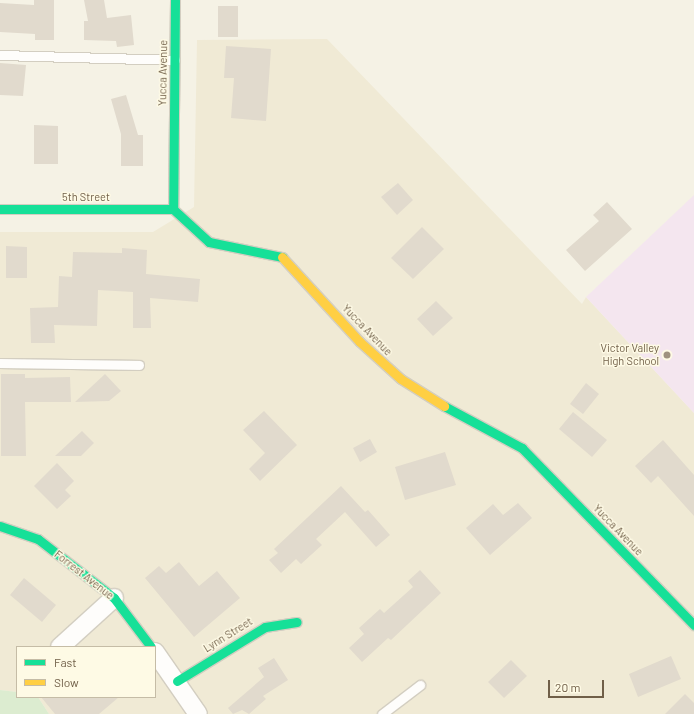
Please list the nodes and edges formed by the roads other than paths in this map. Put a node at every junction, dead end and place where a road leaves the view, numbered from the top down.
1 (175, 0) edge
2 (0, 55) edge
3 (175, 60) junction
4 (0, 209) edge
5 (173, 209) junction
6 (0, 363) edge
7 (139, 365) dead end
8 (0, 526) edge
9 (114, 598) junction
10 (297, 622) dead end
11 (694, 625) edge
12 (61, 646) edge
13 (150, 646) edge
14 (156, 653) edge
15 (177, 681) junction
16 (420, 685) dead end
17 (198, 714) edge
18 (382, 714) edge

1 - 3 street, Yucca Avenue
2 - 3 lane
3 - 5 street, Yucca Avenue
4 - 5 street, 5th Street
5 - 11 street, Yucca Avenue
6 - 7 lane
8 - 9 street, Forrest Avenue
9 - 12 street
9 - 13 street, Forrest Avenue
10 - 15 street, Lynn Street
14 - 15 street
15 - 17 street
16 - 18 lane

